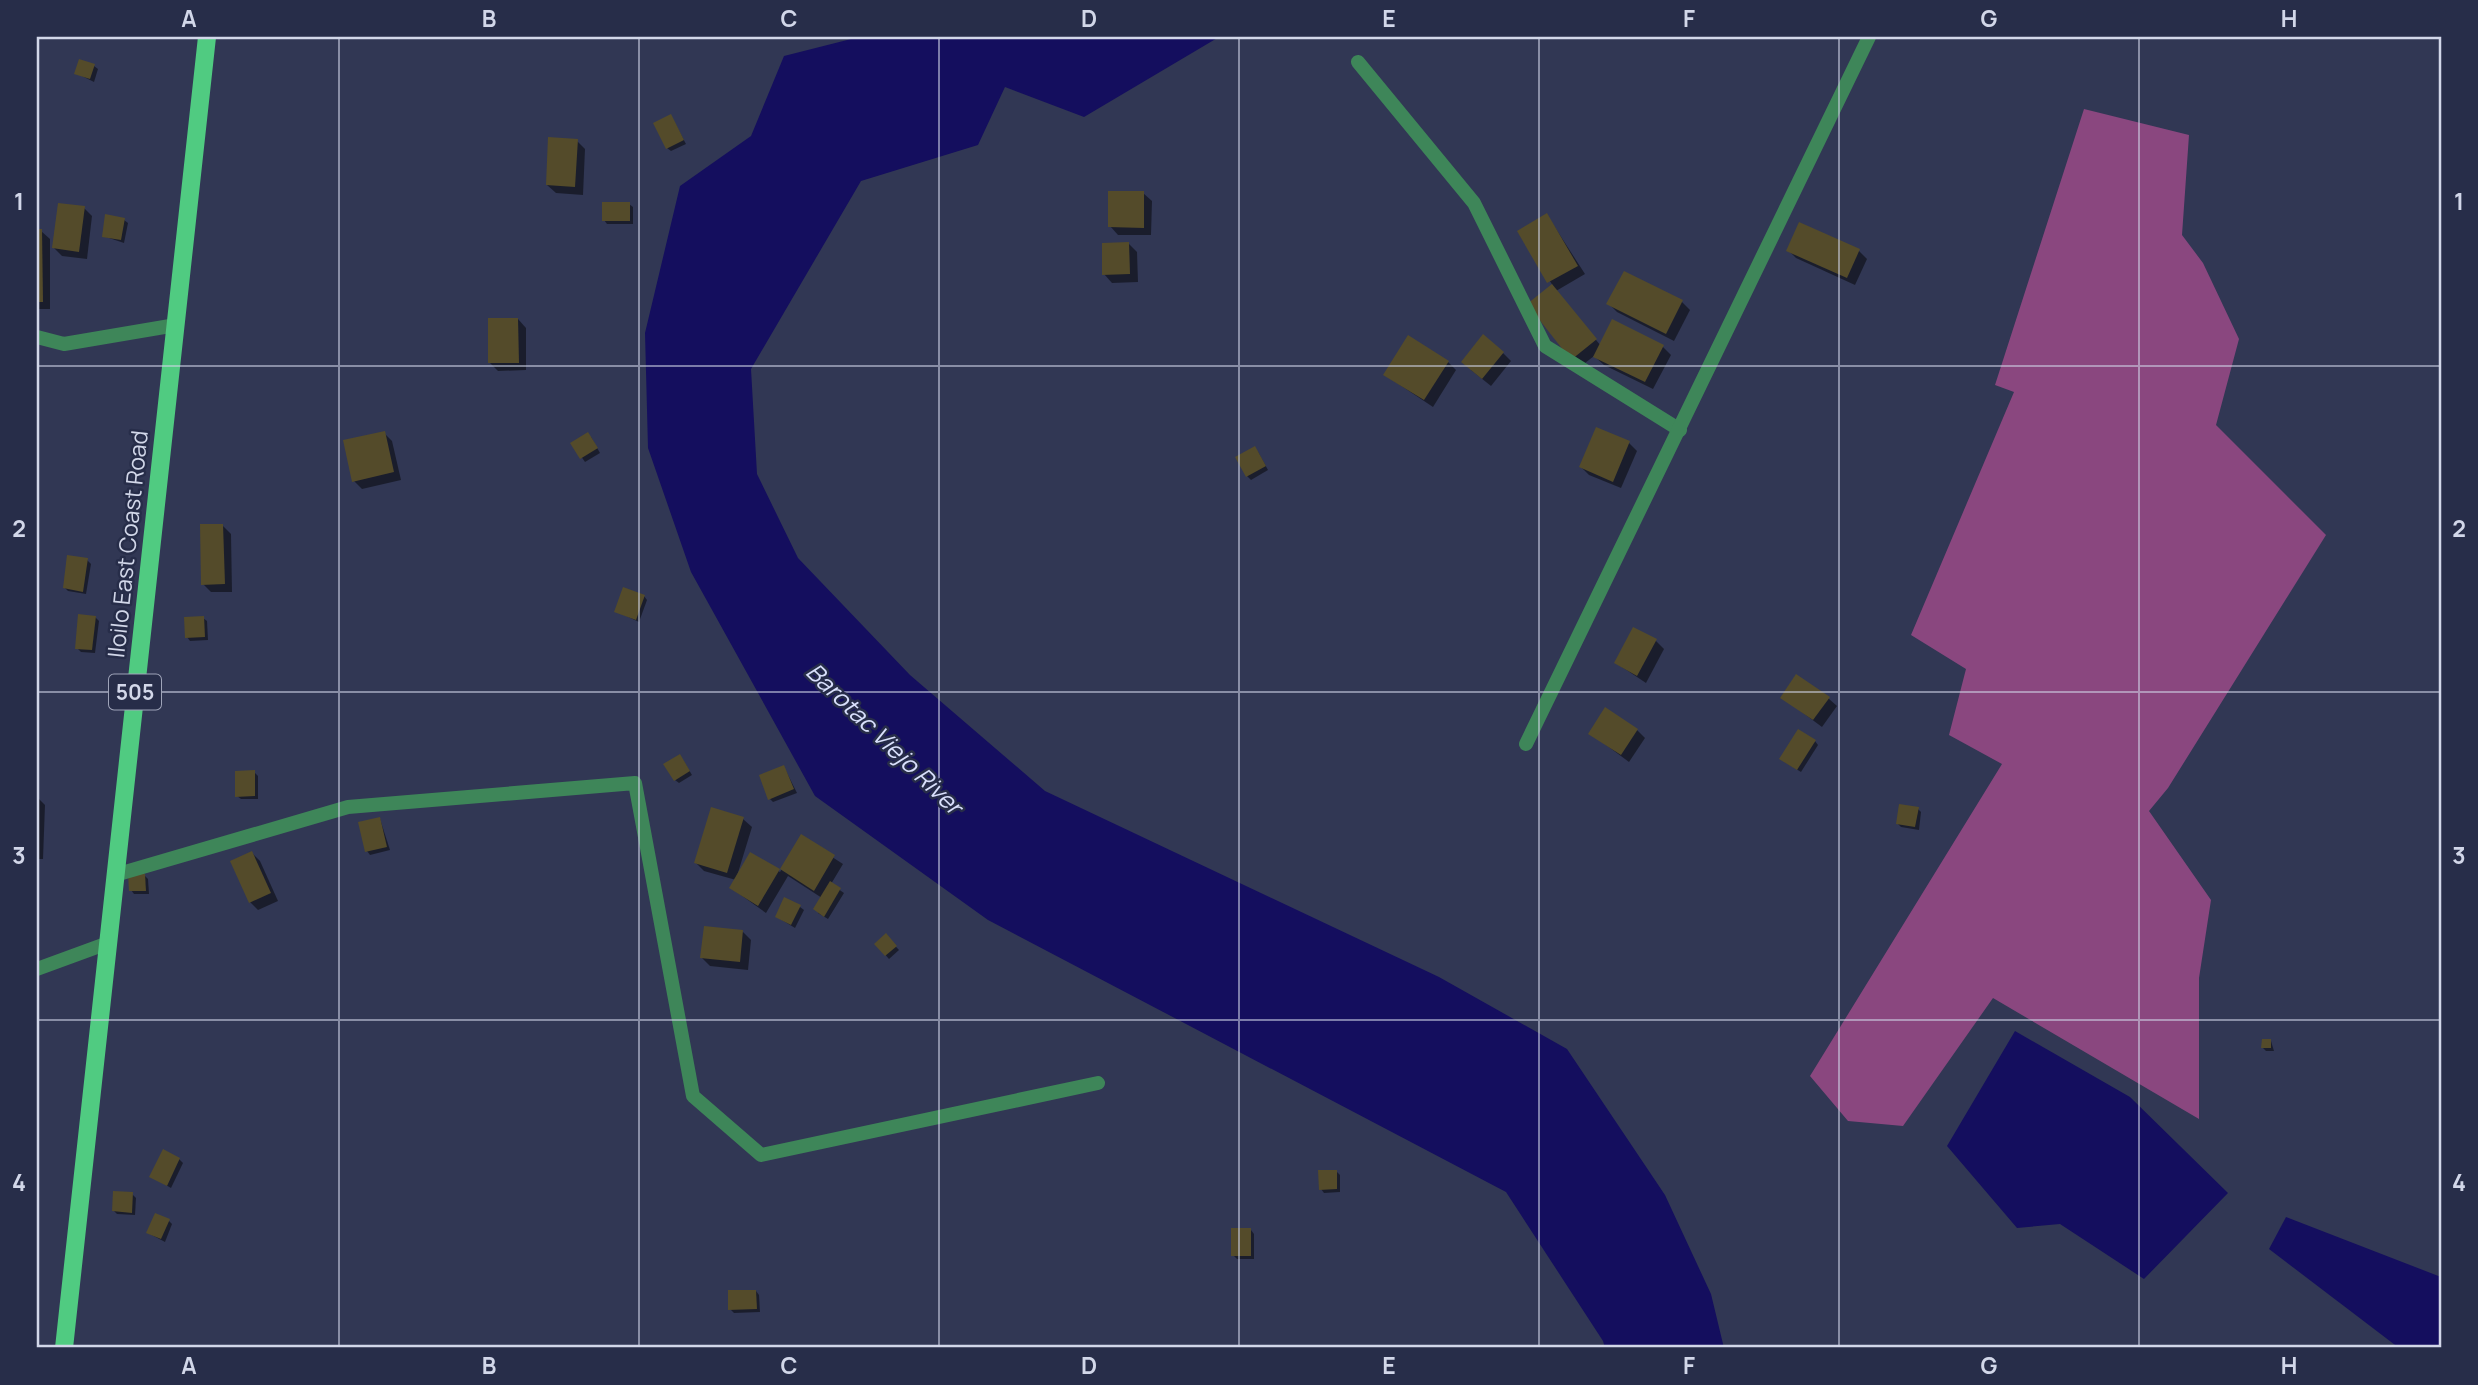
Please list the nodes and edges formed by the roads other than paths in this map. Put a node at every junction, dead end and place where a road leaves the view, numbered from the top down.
1 (207, 37) edge
2 (1870, 37) edge
3 (1358, 62) dead end
4 (176, 325) junction
5 (37, 337) edge
6 (1680, 430) junction
7 (1526, 744) dead end
8 (115, 875) junction
9 (108, 943) junction
10 (37, 969) edge
11 (1098, 1083) dead end
12 (64, 1348) edge

1 - 4 main road, Iloilo East Coast Road / 505
2 - 6 street
3 - 6 street
4 - 5 street
4 - 8 main road, Iloilo East Coast Road / 505
6 - 7 street
8 - 9 main road, Iloilo East Coast Road / 505
8 - 11 street
9 - 10 street
9 - 12 main road, Iloilo East Coast Road / 505

